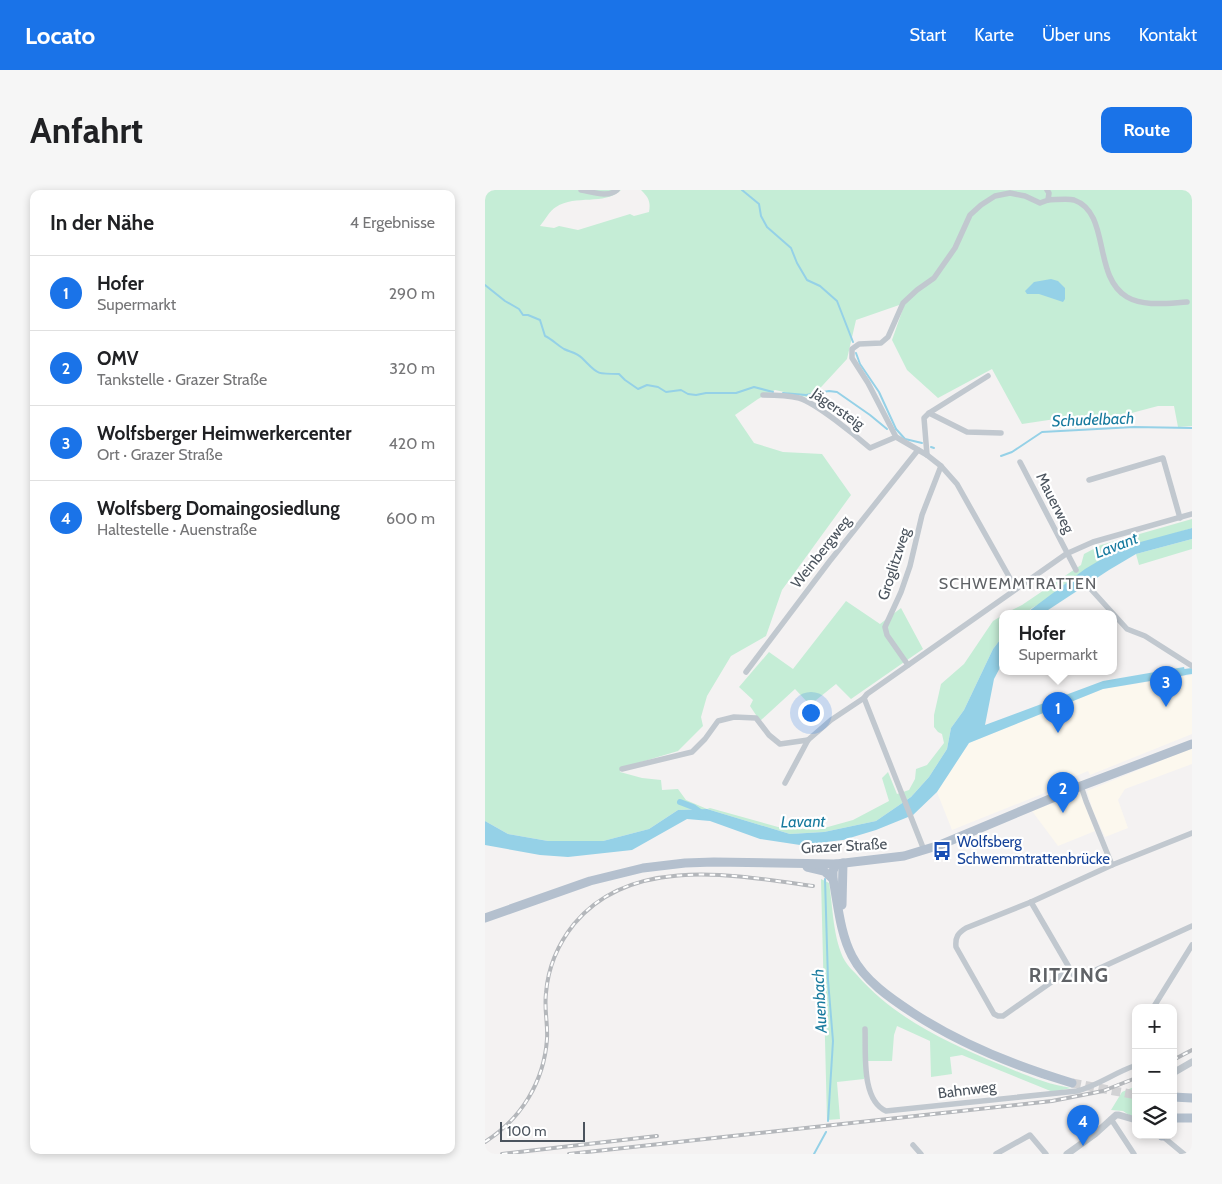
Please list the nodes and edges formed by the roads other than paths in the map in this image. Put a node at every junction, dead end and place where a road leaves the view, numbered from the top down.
1 (581, 190) edge
2 (617, 190) edge
3 (1047, 190) edge
4 (607, 192) edge
5 (1048, 200) junction
6 (1187, 302) dead end
7 (988, 376) dead end
8 (763, 395) dead end
9 (929, 413) junction
10 (1001, 433) dead end
11 (896, 438) junction
12 (918, 450) junction
13 (927, 455) junction
14 (1020, 462) dead end
15 (941, 466) junction
16 (1089, 480) dead end
17 (1192, 514) edge
18 (1181, 518) junction
19 (1066, 554) junction
20 (1076, 570) dead end
21 (1088, 586) dead end
22 (1016, 589) junction
23 (1110, 610) edge
24 (1117, 618) edge
25 (909, 665) junction
26 (1191, 666) edge
27 (746, 672) dead end
28 (864, 698) junction
29 (808, 740) junction
30 (1192, 744) edge
31 (622, 769) dead end
32 (785, 783) dead end
33 (1081, 786) junction
34 (1192, 833) edge
35 (924, 850) junction
36 (790, 863) junction
37 (839, 864) junction
38 (1112, 865) junction
39 (833, 879) junction
40 (1031, 902) junction
41 (485, 918) edge
42 (841, 920) junction
43 (1192, 926) edge
44 (1192, 946) edge
45 (1069, 969) junction
46 (1155, 1004) edge
47 (865, 1029) dead end
48 (1192, 1062) edge
49 (1132, 1064) edge
50 (1177, 1071) edge
51 (1072, 1083) tunnel mouth
52 (1177, 1097) edge
53 (1192, 1098) edge
54 (1177, 1118) edge
55 (1192, 1118) edge
56 (1111, 1119) junction
57 (1132, 1119) edge
58 (1166, 1139) edge
59 (913, 1145) dead end
60 (921, 1154) edge
61 (996, 1154) edge
62 (1045, 1154) edge
63 (1067, 1154) edge
64 (1134, 1154) edge
65 (1184, 1154) edge

1 - 4 street
2 - 4 street
3 - 5 street
5 - 6 street
5 - 11 street
7 - 9 street
8 - 11 street, Jägersteig
9 - 10 street
9 - 13 street
11 - 12 street
12 - 13 street
12 - 27 street, Weinbergweg
13 - 15 street
14 - 19 street, Mauerweg
15 - 22 street
15 - 25 street, Groglitzweg
16 - 18 street
17 - 18 street
18 - 19 street
19 - 20 street, Mauerweg
19 - 22 street
21 - 23 street
22 - 25 street
24 - 26 street
25 - 28 street
28 - 29 street
28 - 35 street
29 - 31 street
29 - 32 street
30 - 33 main road, Grazer Straße
33 - 35 main road, Grazer Straße
33 - 38 street
34 - 38 street
35 - 37 main road, Grazer Straße
36 - 37 main road, Grazer Straße
36 - 39 main road
36 - 41 main road, Grazer Straße
37 - 39 main road
37 - 42 main road
38 - 40 street
39 - 42 main road
40 - 45 street
40 - 45 street
42 - 51 main road
43 - 45 street
44 - 46 street
47 - 49 street, Bahnweg
48 - 50 street
52 - 53 main road
54 - 55 main road
56 - 57 street
56 - 63 street
56 - 64 street
58 - 65 street
59 - 60 street
61 - 62 street

